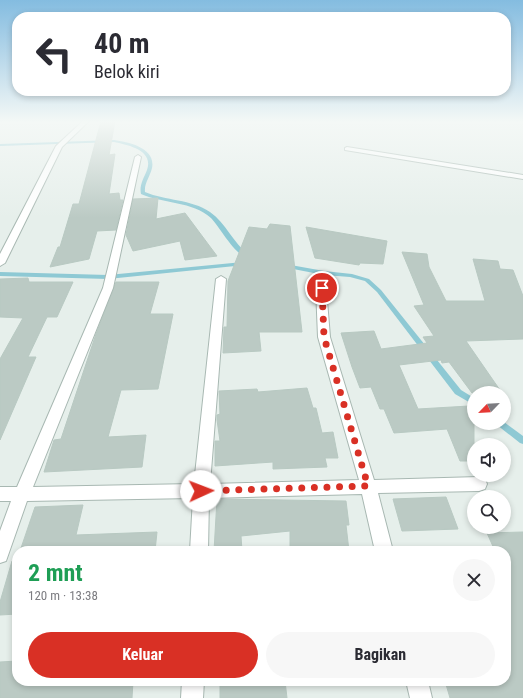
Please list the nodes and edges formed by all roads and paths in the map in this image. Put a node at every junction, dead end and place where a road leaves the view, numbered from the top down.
1 (55, 154) edge
2 (381, 154) edge
3 (138, 157) dead end
4 (523, 177) edge
5 (0, 263) edge
6 (222, 279) dead end
7 (322, 288) dead end
8 (479, 484) dead end
9 (368, 486) junction
10 (201, 491) junction
11 (22, 493) junction
12 (0, 494) edge
13 (199, 546) edge
14 (383, 546) edge
15 (0, 555) edge
16 (193, 686) edge
17 (418, 686) edge
18 (192, 698) edge
19 (421, 698) edge

1 - 5 street
2 - 4 street
3 - 11 street
6 - 10 street
7 - 9 street
8 - 9 street
9 - 10 street
9 - 14 street
10 - 11 street
10 - 13 street
11 - 12 street
11 - 15 street
16 - 18 street
17 - 19 street

